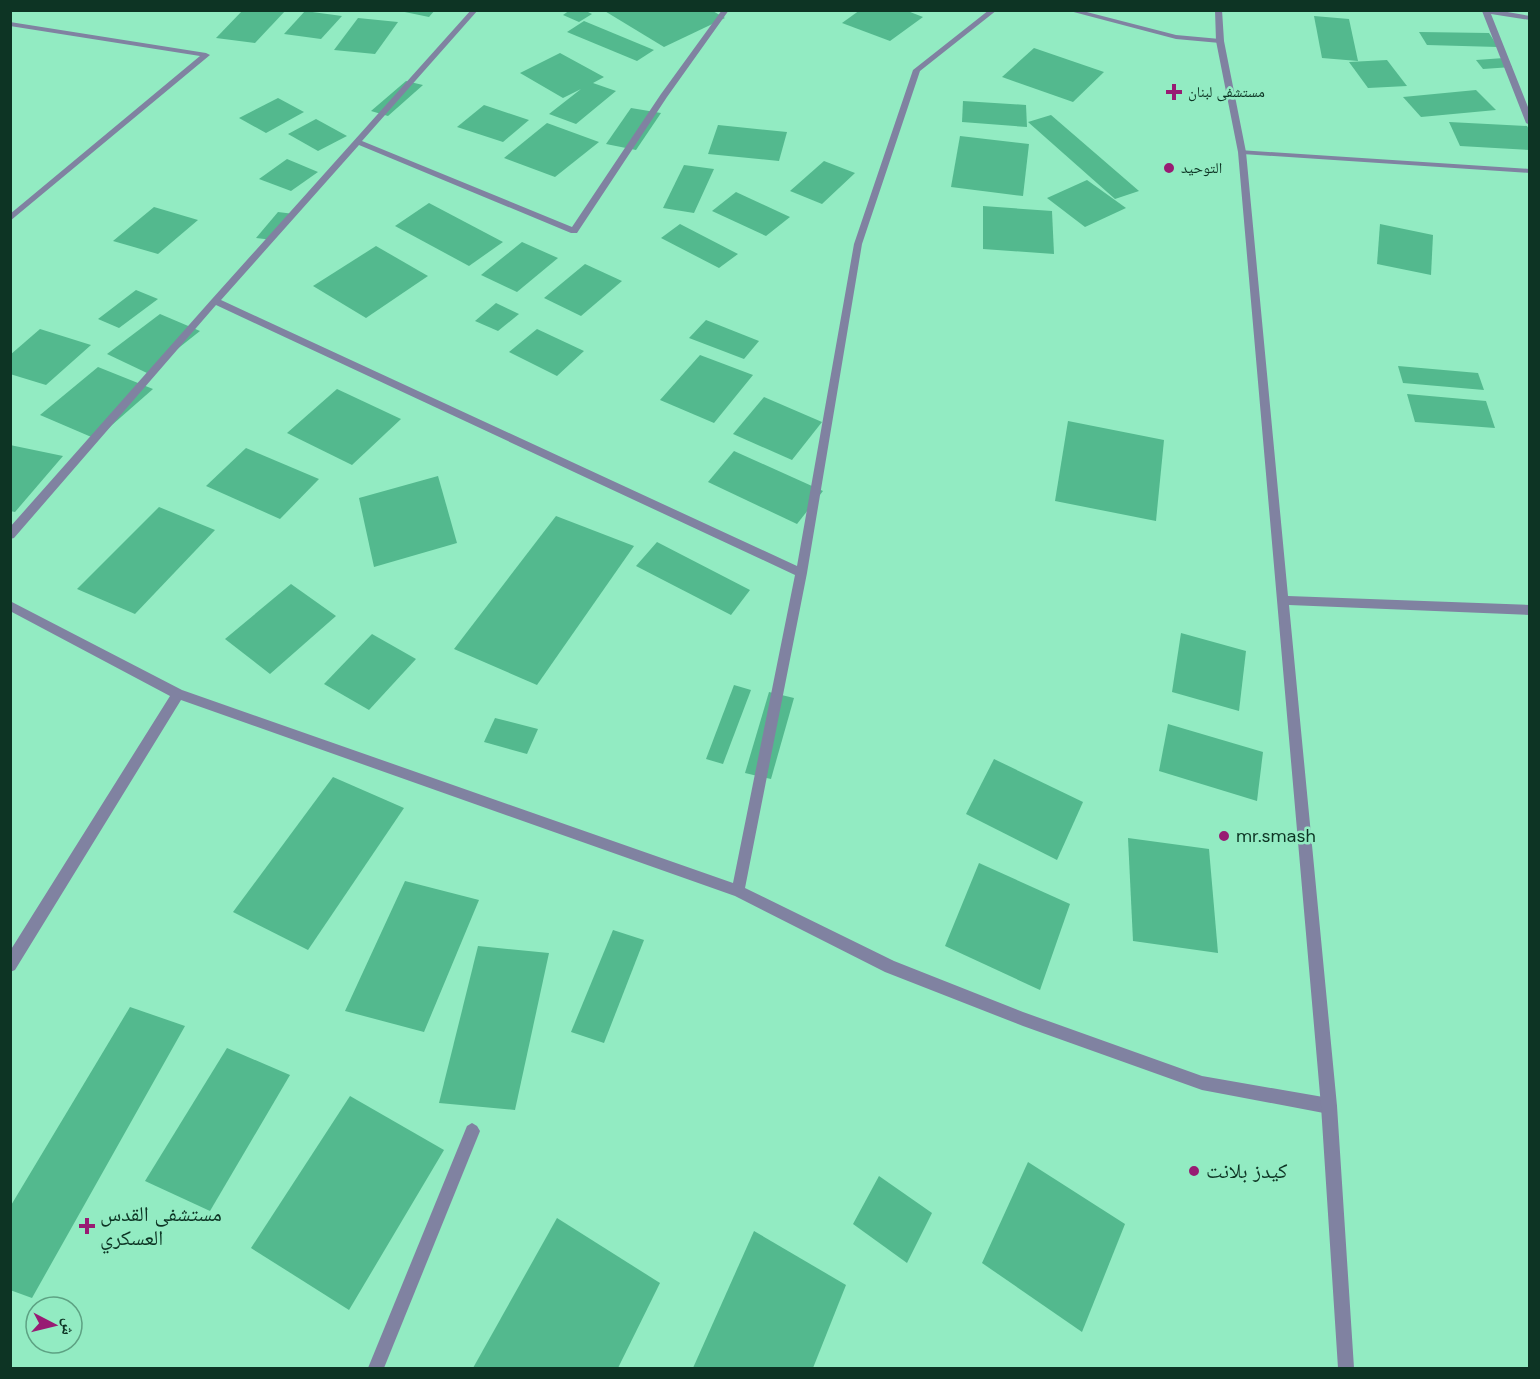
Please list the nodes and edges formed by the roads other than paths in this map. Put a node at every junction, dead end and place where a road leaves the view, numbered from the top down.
1 (475, 10) edge
2 (726, 10) edge
3 (994, 10) edge
4 (1069, 10) edge
5 (1218, 10) edge
6 (1530, 18) edge
7 (10, 24) edge
8 (1220, 41) junction
9 (1530, 123) edge
10 (358, 142) junction
11 (1242, 152) junction
12 (1530, 171) edge
13 (10, 219) edge
14 (215, 301) junction
15 (10, 535) edge
16 (801, 573) junction
17 (1282, 600) junction
18 (10, 605) edge
19 (1530, 610) edge
20 (178, 694) junction
21 (738, 891) junction
22 (10, 965) edge
23 (1329, 1106) junction
24 (472, 1131) dead end
25 (376, 1368) edge
26 (1346, 1368) edge

1 - 10 street
2 - 10 street
3 - 16 street
4 - 8 street
5 - 8 street
6 - 9 street
7 - 13 street
8 - 11 street
10 - 14 street
11 - 12 street
11 - 17 street
14 - 15 street
14 - 16 street
16 - 21 street
17 - 19 street
17 - 23 street
18 - 20 street
20 - 21 street
20 - 22 street
21 - 23 street
23 - 26 street
24 - 25 street

